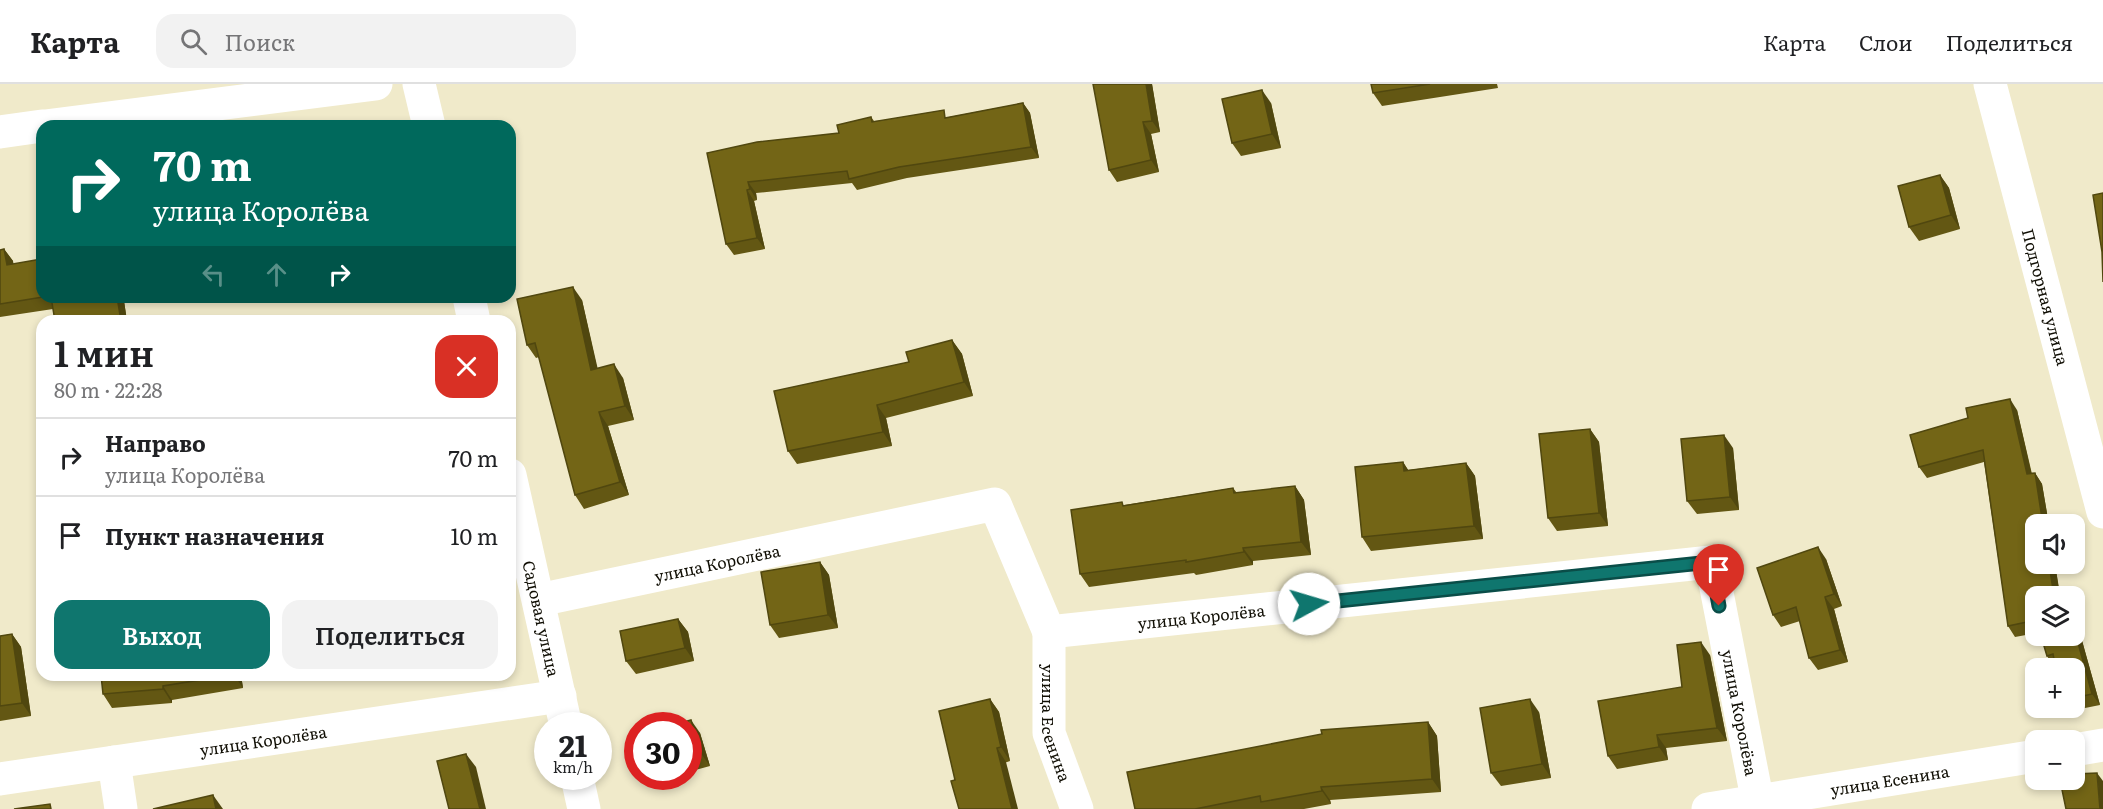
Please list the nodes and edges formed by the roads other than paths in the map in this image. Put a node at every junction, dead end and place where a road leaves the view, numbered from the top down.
1 (376, 84) edge
2 (420, 84) edge
3 (1990, 84) edge
4 (91, 120) edge
5 (428, 120) edge
6 (36, 127) edge
7 (0, 132) edge
8 (516, 502) edge
9 (2103, 512) edge
10 (539, 600) junction
11 (1049, 632) junction
12 (563, 711) edge
13 (2103, 745) edge
14 (2085, 748) edge
15 (2025, 758) edge
16 (114, 762) junction
17 (0, 779) edge
18 (580, 790) edge
19 (1758, 803) junction
20 (121, 809) edge
21 (584, 809) edge
22 (1077, 809) edge
23 (1708, 809) edge

1 - 4 street
2 - 5 street
3 - 9 street, Подгорная улица
6 - 7 street
8 - 10 street, Садовая улица
10 - 11 street, улица Королёва
10 - 12 street, Садовая улица
11 - 19 street, улица Королёва
11 - 22 street, улица Есенина
12 - 16 street, улица Королёва
13 - 14 street
15 - 19 street, улица Есенина
16 - 17 street, улица Королёва
16 - 20 street
18 - 21 street
19 - 23 street, улица Есенина

